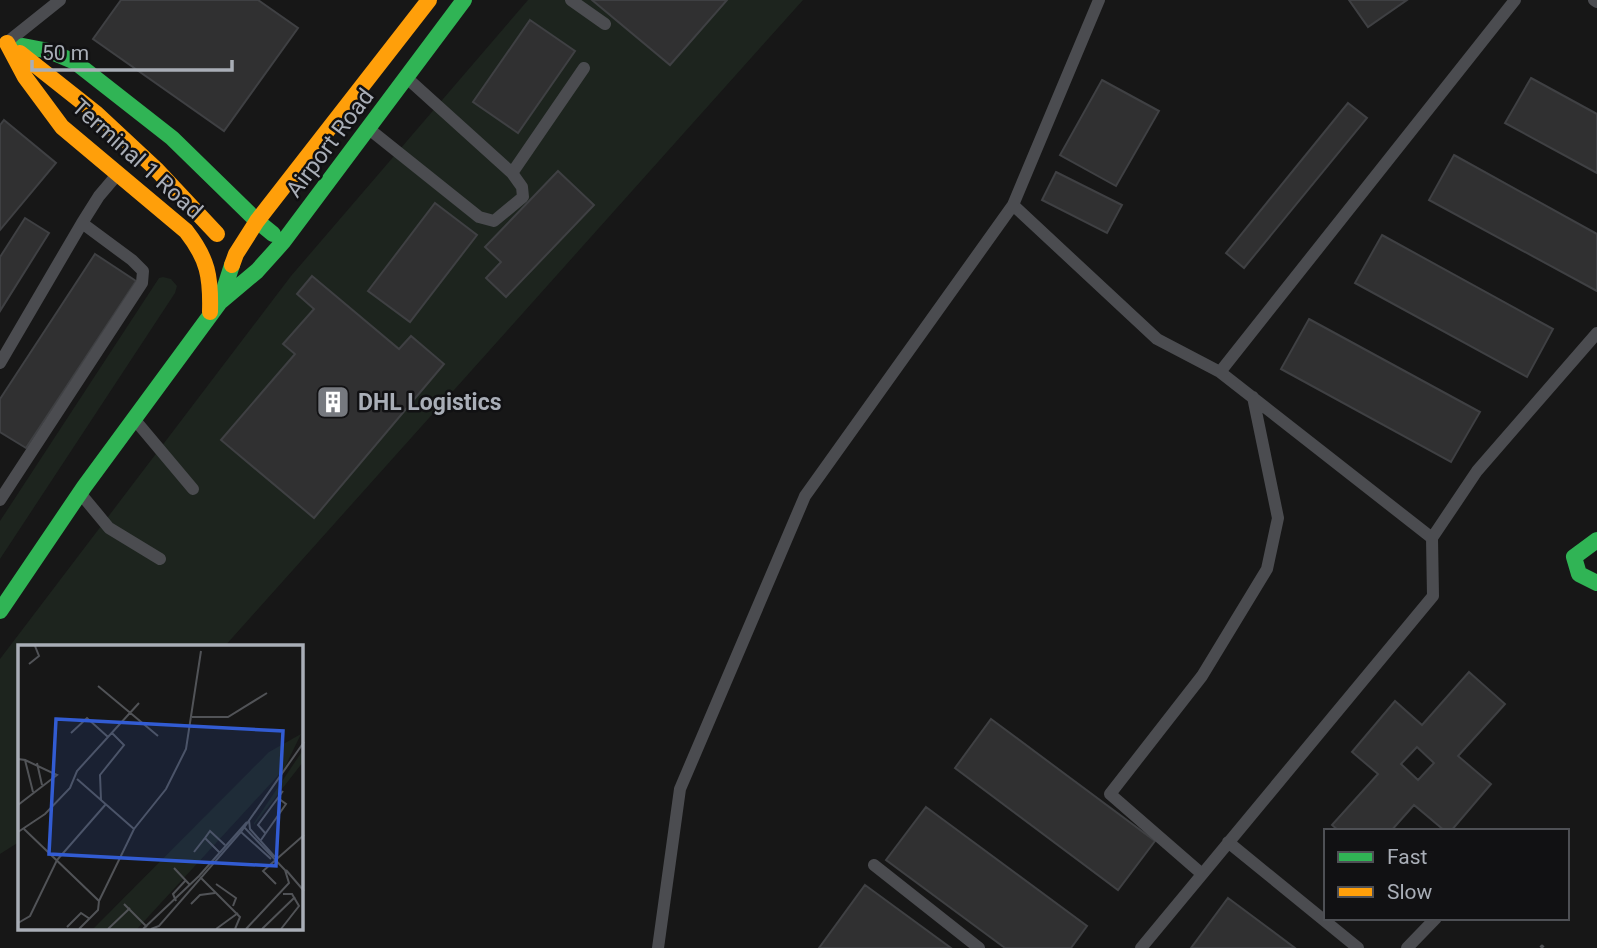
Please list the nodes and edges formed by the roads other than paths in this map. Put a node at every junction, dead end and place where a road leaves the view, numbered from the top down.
1 (60, 0) edge
2 (429, 0) edge
3 (464, 0) edge
4 (571, 0) edge
5 (1099, 0) edge
6 (1515, 0) edge
7 (605, 23) dead end
8 (4, 40) edge
9 (584, 68) dead end
10 (407, 78) junction
11 (369, 129) junction
12 (512, 173) junction
13 (118, 174) junction
14 (1013, 205) junction
15 (257, 222) junction
16 (82, 223) junction
17 (283, 242) junction
18 (236, 254) junction
19 (257, 271) junction
20 (220, 302) junction
21 (210, 318) junction
22 (1597, 333) edge
23 (0, 363) edge
24 (1220, 372) junction
25 (1252, 397) junction
26 (134, 420) junction
27 (0, 474) edge
28 (15, 477) junction
29 (193, 489) dead end
30 (80, 494) junction
31 (0, 499) edge
32 (1432, 538) junction
33 (1597, 540) edge
34 (160, 559) dead end
35 (1597, 583) edge
36 (0, 611) edge
37 (1228, 842) junction
38 (874, 865) dead end
39 (1202, 874) junction
40 (1434, 920) edge
41 (658, 948) edge
42 (979, 948) edge
43 (1142, 948) edge
44 (1358, 948) edge
45 (1407, 948) edge

1 - 8 lane
2 - 15 street, Airport Road
3 - 10 street, Airport Road
4 - 7 lane
5 - 14 lane
6 - 24 lane
8 - 13 street, Terminal 1 Road
8 - 15 street, Terminal 1 Road
8 - 18 street, Terminal 1 Road
9 - 12 lane
10 - 11 street, Airport Road
10 - 12 lane
11 - 12 lane
11 - 17 street, Airport Road
13 - 16 lane
13 - 21 street, Terminal 1 Road
14 - 24 lane
14 - 41 lane
15 - 17 street, Terminal 1 Road
15 - 18 street, Airport Road
16 - 23 lane
16 - 28 lane
17 - 19 street, Airport Road
18 - 19 street, Terminal 1 Road
18 - 20 street, Airport Road
19 - 20 street, Airport Road
20 - 21 street, Airport Road
21 - 26 street, Airport Road
22 - 32 lane
24 - 25 lane
25 - 32 lane
25 - 39 lane
26 - 29 lane
26 - 30 street, Airport Road
27 - 28 lane
28 - 31 lane
30 - 34 lane
30 - 36 street, Airport Road
32 - 37 lane
33 - 35 street
37 - 39 lane
37 - 44 lane
38 - 42 lane
39 - 43 lane
40 - 45 lane

